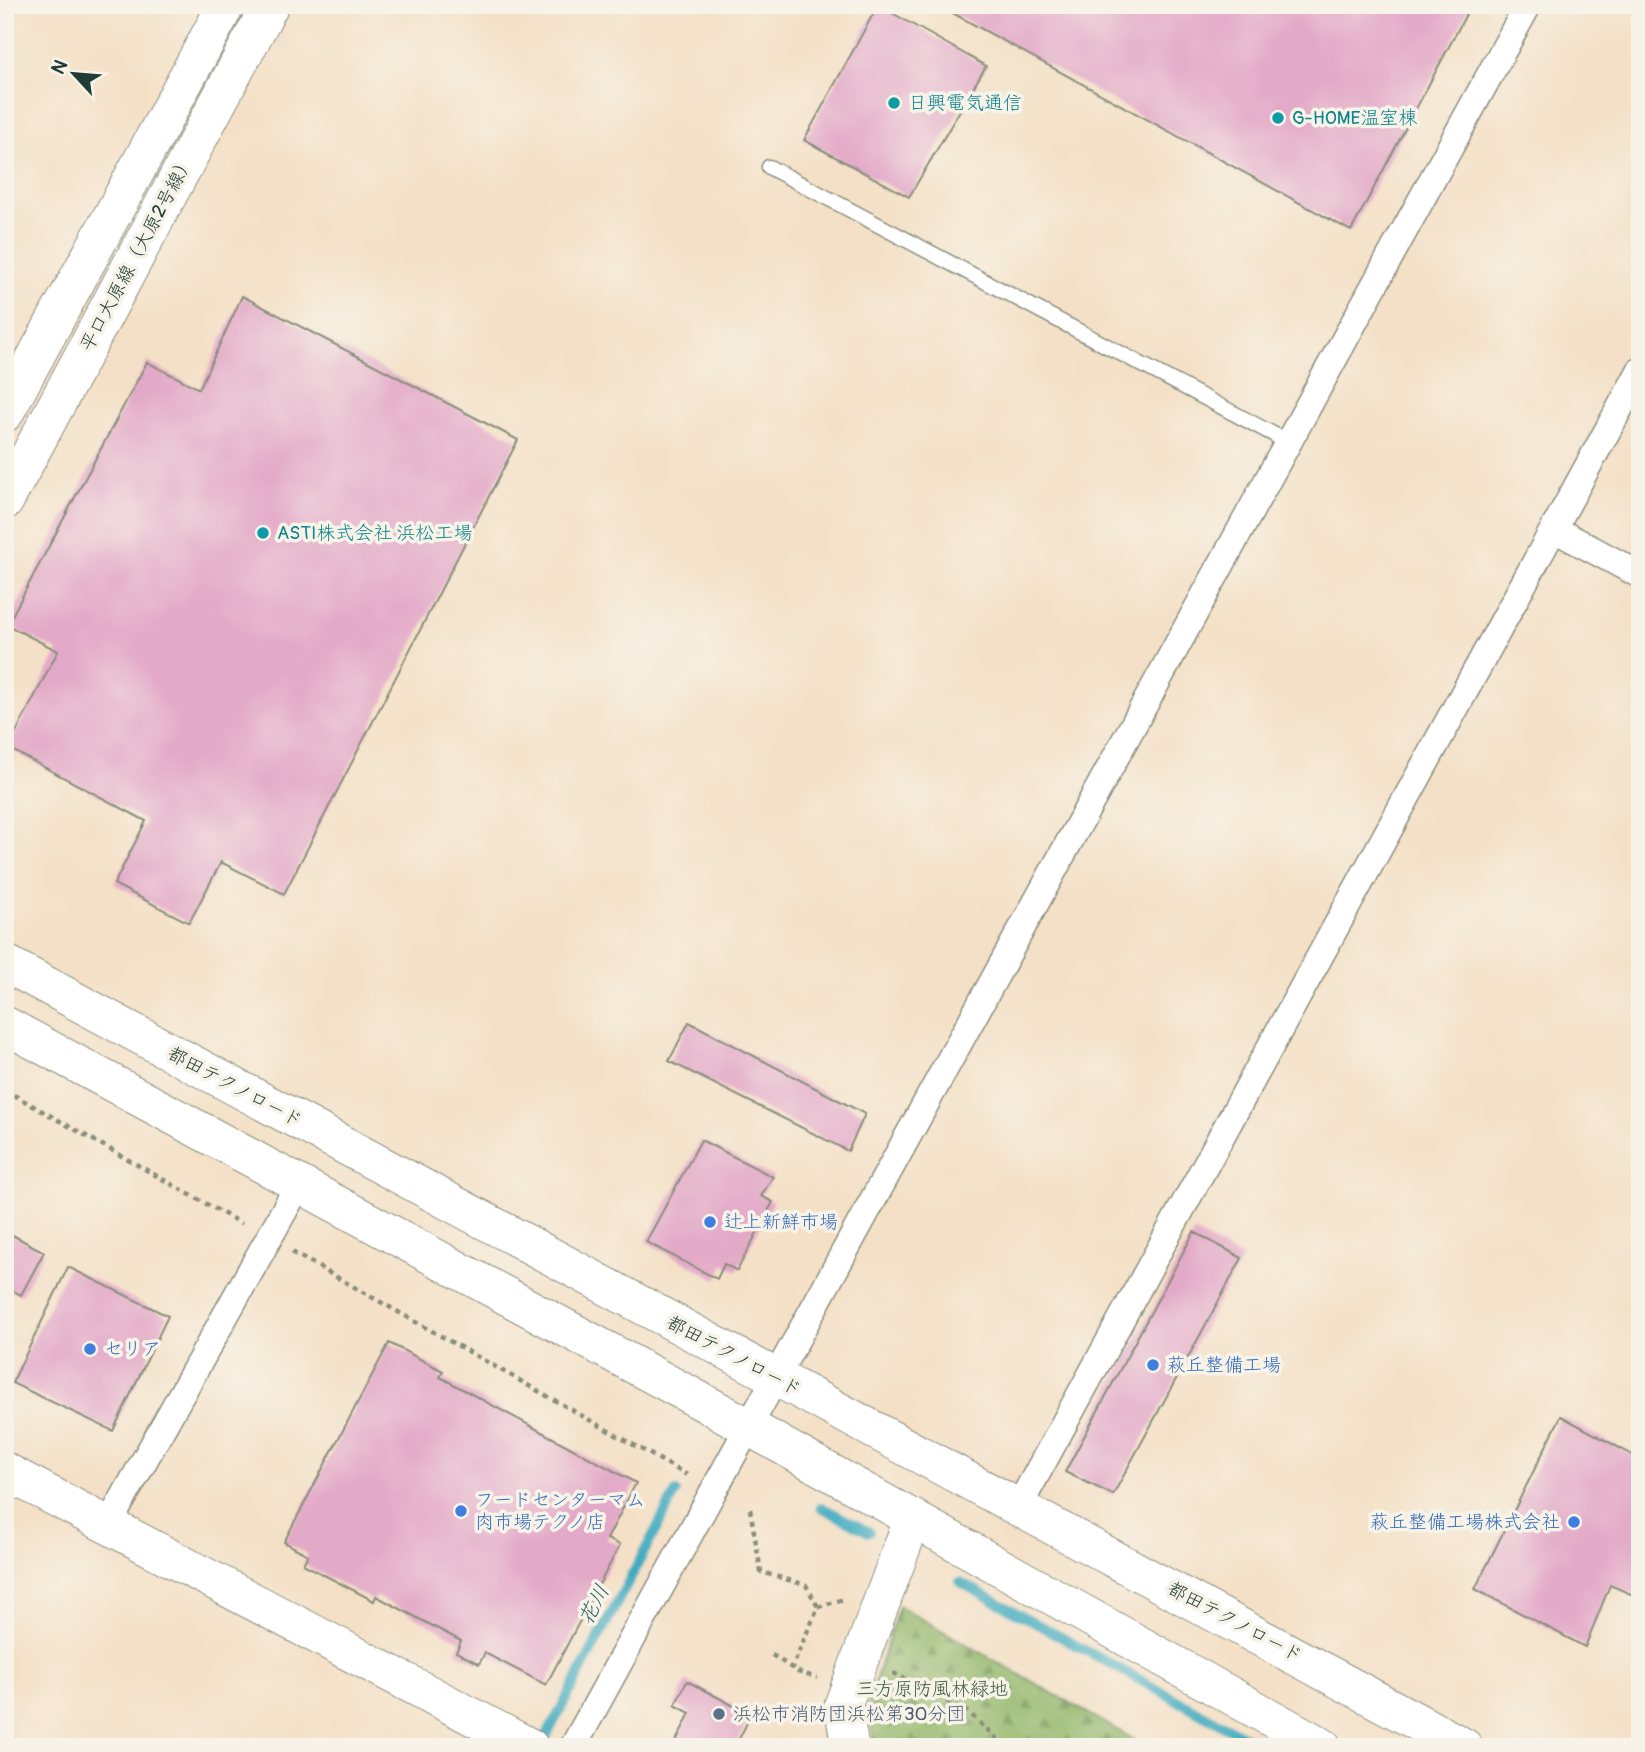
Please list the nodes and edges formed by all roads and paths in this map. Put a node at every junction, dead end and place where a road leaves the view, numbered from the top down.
1 (226, 5) edge
2 (270, 5) edge
3 (1528, 5) edge
4 (769, 167) dead end
5 (1640, 371) edge
6 (5, 413) edge
7 (1288, 442) junction
8 (5, 501) edge
9 (1554, 529) junction
10 (1640, 575) edge
11 (5, 963) edge
12 (5, 1024) edge
13 (5, 1090) edge
14 (298, 1186) junction
15 (268, 1239) junction
16 (773, 1377) junction
17 (747, 1426) junction
18 (5, 1471) edge
19 (697, 1480) dead end
20 (1019, 1506) junction
21 (750, 1508) dead end
22 (913, 1518) junction
23 (107, 1527) junction
24 (858, 1595) dead end
25 (818, 1607) junction
26 (772, 1655) dead end
27 (792, 1668) junction
28 (890, 1672) dead end
29 (822, 1680) dead end
30 (530, 1747) edge
31 (573, 1747) edge
32 (850, 1747) edge
33 (1006, 1747) edge
34 (1323, 1747) edge
35 (1464, 1747) edge

1 - 6 street, 平口大原線（大原2号線）
2 - 8 street, 平口大原線（大原2号線）
3 - 7 street
4 - 7 lane
5 - 9 street
7 - 16 street
9 - 10 street
9 - 20 street
11 - 16 street, 都田テクノロード
12 - 14 street
13 - 15 path
14 - 15 street
14 - 17 street
15 - 19 path
15 - 23 street
16 - 17 street
16 - 20 street, 都田テクノロード
17 - 22 street
17 - 31 street
18 - 23 street
20 - 35 street, 都田テクノロード
21 - 25 path
22 - 32 street
22 - 34 street
23 - 30 street
24 - 25 path
25 - 27 path
26 - 27 path
27 - 29 path
28 - 33 path

